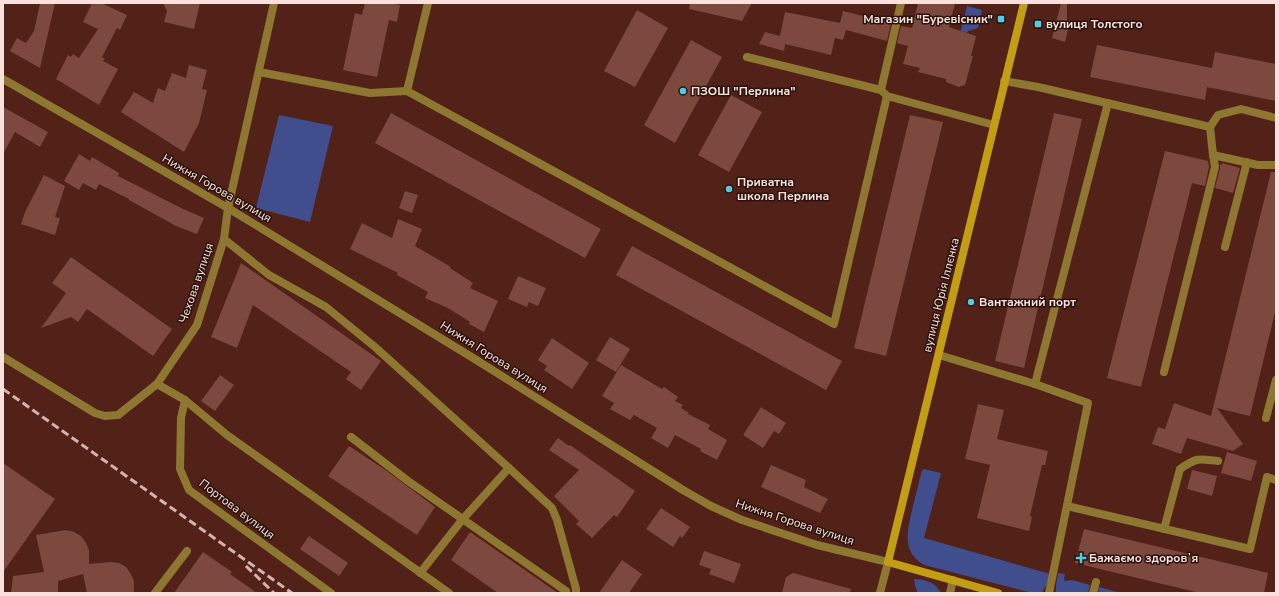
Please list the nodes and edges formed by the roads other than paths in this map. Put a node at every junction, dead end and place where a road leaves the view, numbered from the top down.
1 (274, 3) edge
2 (428, 3) edge
3 (901, 3) edge
4 (1024, 3) edge
5 (747, 57) dead end
6 (259, 72) junction
7 (3, 80) edge
8 (1004, 81) junction
9 (407, 91) junction
10 (884, 93) junction
11 (1108, 104) junction
12 (1276, 118) edge
13 (994, 125) junction
14 (1210, 127) junction
15 (1213, 155) junction
16 (1247, 162) junction
17 (1276, 165) edge
18 (228, 208) junction
19 (224, 239) junction
20 (1225, 247) dead end
21 (939, 355) junction
22 (3, 357) edge
23 (1164, 372) dead end
24 (1276, 380) edge
25 (157, 384) junction
26 (1035, 384) junction
27 (185, 400) junction
28 (1266, 418) dead end
29 (351, 437) dead end
30 (1218, 461) dead end
31 (509, 468) junction
32 (1276, 480) edge
33 (1067, 506) junction
34 (462, 520) junction
35 (1164, 529) junction
36 (187, 551) dead end
37 (888, 562) junction
38 (420, 573) junction
39 (953, 580) junction
40 (1096, 582) dead end
41 (566, 591) dead end
42 (155, 593) edge
43 (331, 593) edge
44 (449, 593) edge
45 (576, 593) edge
46 (880, 593) edge
47 (950, 593) edge
48 (998, 593) edge
49 (1049, 593) edge
50 (1093, 593) edge

1 - 6 street, Чехова вулиця
2 - 9 street
3 - 10 street
4 - 8 street, вулиця Юрія Іллєнка
5 - 10 street
6 - 9 street
6 - 18 street, Чехова вулиця
7 - 18 street, Нижня Горова вулиця
8 - 11 street
8 - 13 street, вулиця Юрія Іллєнка
9 - 10 street
10 - 13 street
11 - 14 street
11 - 26 street
12 - 14 street
13 - 21 street, вулиця Юрія Іллєнка
14 - 15 street
15 - 16 street
15 - 23 street
16 - 17 street
16 - 20 street
18 - 19 street, Чехова вулиця
18 - 37 street, Нижня Горова вулиця
19 - 25 street, Чехова вулиця
19 - 31 street
21 - 26 street
21 - 37 street, вулиця Юрія Іллєнка
22 - 25 street, Чехова вулиця
24 - 28 street
25 - 27 street
26 - 33 street
27 - 38 street
27 - 43 street, Портова вулиця
29 - 34 street
30 - 35 street
31 - 34 street
31 - 45 street
32 - 35 street
33 - 35 street
33 - 49 street
34 - 38 street
34 - 41 street
36 - 42 street
37 - 39 street, Нижня Горова вулиця
37 - 46 street, вулиця Юрія Іллєнка
38 - 44 street
39 - 47 street
39 - 48 street, Нижня Горова вулиця
40 - 50 street

